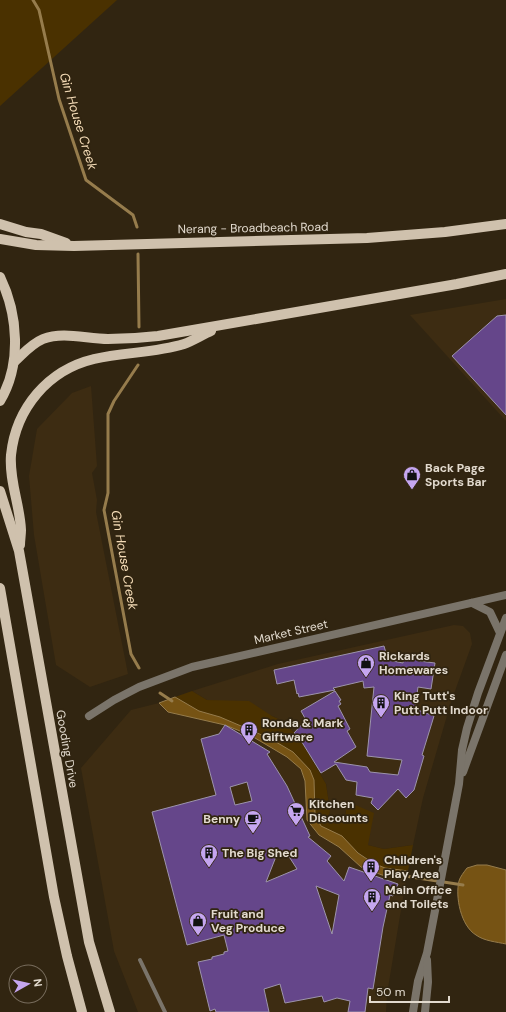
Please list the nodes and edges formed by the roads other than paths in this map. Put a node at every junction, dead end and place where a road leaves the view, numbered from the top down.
1 (0, 224) edge
2 (506, 224) edge
3 (0, 239) edge
4 (74, 246) junction
5 (506, 274) edge
6 (0, 277) edge
7 (220, 326) junction
8 (14, 362) junction
9 (0, 401) edge
10 (0, 491) edge
11 (19, 551) junction
12 (0, 588) edge
13 (506, 595) edge
14 (472, 603) junction
15 (506, 618) edge
16 (500, 633) junction
17 (506, 655) edge
18 (89, 716) dead end
19 (459, 784) junction
20 (427, 953) junction
21 (140, 960) dead end
22 (82, 1012) edge
23 (110, 1012) edge
24 (165, 1012) edge
25 (413, 1012) edge
26 (425, 1012) edge

1 - 4 main road
2 - 4 main road, Nerang - Broadbeach Road
3 - 4 main road, Nerang - Broadbeach Road
5 - 7 main road
6 - 8 main road
7 - 8 main road
7 - 11 main road
8 - 9 main road
10 - 11 main road, Gooding Drive
11 - 23 main road, Gooding Drive
12 - 22 main road
13 - 14 street, Market Street
14 - 16 street
14 - 18 street, Market Street
15 - 16 street
16 - 19 street
17 - 19 street
19 - 20 street
20 - 25 street
20 - 26 street
21 - 24 lane

